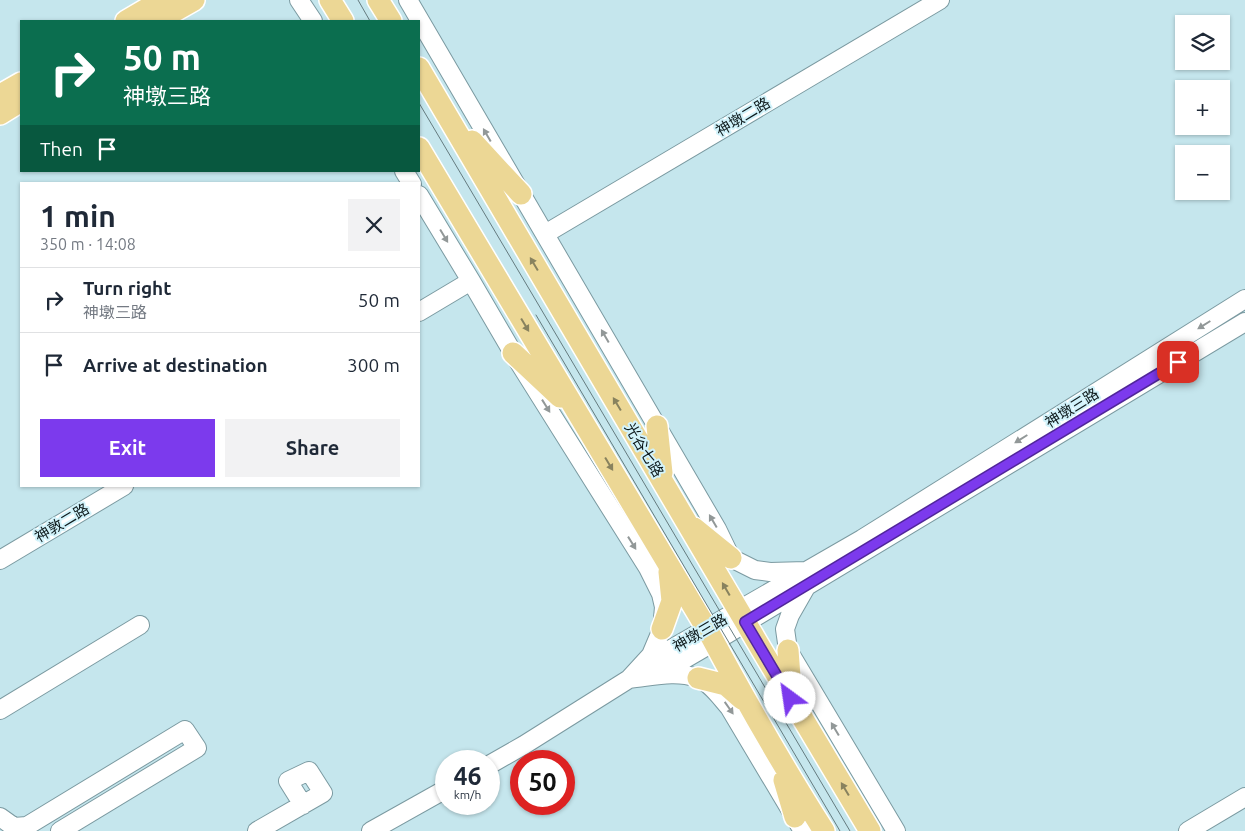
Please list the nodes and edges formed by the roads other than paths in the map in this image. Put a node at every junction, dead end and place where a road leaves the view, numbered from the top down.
1 (162, 0) edge
2 (194, 0) edge
3 (299, 0) edge
4 (330, 0) edge
5 (378, 0) edge
6 (408, 0) edge
7 (940, 0) edge
8 (128, 20) edge
9 (160, 20) edge
10 (312, 20) edge
11 (342, 20) edge
12 (390, 20) edge
13 (420, 20) edge
14 (420, 20) edge
15 (420, 70) edge
16 (20, 84) edge
17 (0, 95) edge
18 (20, 102) edge
19 (445, 113) junction
20 (0, 114) edge
21 (420, 150) edge
22 (522, 194) junction
23 (420, 197) edge
24 (545, 234) junction
25 (472, 281) junction
26 (1245, 299) edge
27 (420, 311) edge
28 (1245, 322) edge
29 (512, 353) junction
30 (577, 412) junction
31 (657, 426) junction
32 (662, 481) junction
33 (122, 487) edge
34 (686, 522) junction
35 (654, 540) junction
36 (731, 558) junction
37 (0, 560) edge
38 (807, 579) junction
39 (742, 616) junction
40 (140, 626) dead end
41 (662, 629) junction
42 (711, 636) junction
43 (788, 650) junction
44 (641, 674) junction
45 (698, 678) junction
46 (746, 702) junction
47 (0, 710) edge
48 (801, 715) junction
49 (500, 759) edge
50 (779, 760) junction
51 (435, 795) edge
52 (1245, 797) edge
53 (303, 805) dead end
54 (865, 823) edge
55 (799, 824) edge
56 (10, 825) edge
57 (60, 831) edge
58 (257, 831) edge
59 (371, 831) edge
60 (824, 831) edge
61 (878, 831) edge
62 (896, 831) edge
63 (1188, 831) edge

1 - 8 main road
2 - 9 main road
3 - 10 street
4 - 11 main road
5 - 12 main road
14 -> 6 street
7 - 24 street, 神墩二路
22 -> 13 street
15 - 19 main road, 光谷七路
16 - 17 main road
18 - 20 main road
19 - 22 main road
32 -> 19 main road, 光谷七路
21 -> 30 main road
22 - 24 street
23 -> 25 street
31 -> 24 street
25 - 27 street
25 - 29 street
26 -> 38 street, 神墩三路
28 - 38 street, 神墩三路
29 - 30 main road
29 -> 41 street
30 -> 35 main road
31 - 32 main road
36 -> 31 street
32 - 34 main road, 光谷七路
33 - 37 street, 神敦二路
34 - 36 main road
39 -> 34 main road, 光谷七路
35 - 41 main road
35 - 42 main road
36 - 38 street
38 - 39 street, 神墩三路
38 - 43 street
39 - 42 street, 神墩三路
39 - 48 main road, 光谷七路
40 - 47 street
41 - 44 street
42 - 44 street, 神墩三路
42 - 46 main road
43 - 48 main road
62 -> 43 street
44 - 45 street
44 - 49 street, 神墩三路
45 - 46 main road
45 -> 55 street
46 - 50 main road
54 -> 48 main road, 光谷七路
50 - 55 main road
50 - 60 main road
51 - 59 street
52 - 63 street
53 - 58 street
54 - 61 main road, 光谷七路
56 - 57 street

